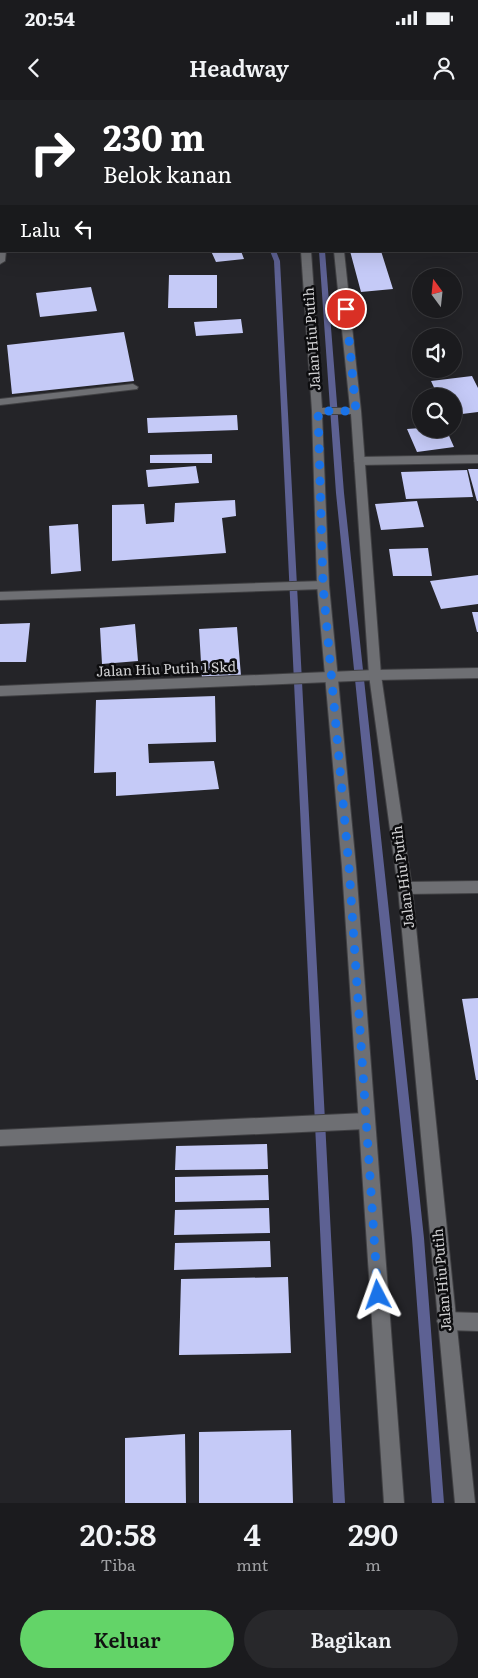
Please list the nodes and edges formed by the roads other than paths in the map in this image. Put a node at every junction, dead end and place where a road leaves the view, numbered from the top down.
1 (306, 252) edge
2 (339, 252) edge
3 (133, 387) dead end
4 (0, 402) edge
5 (318, 411) junction
6 (356, 411) junction
7 (478, 459) edge
8 (359, 461) junction
9 (323, 585) junction
10 (0, 596) edge
11 (478, 674) edge
12 (375, 675) junction
13 (332, 677) junction
14 (0, 691) edge
15 (478, 887) edge
16 (406, 888) junction
17 (366, 1121) junction
18 (0, 1138) edge
19 (446, 1321) junction
20 (478, 1322) edge
21 (394, 1503) edge
22 (465, 1503) edge

1 - 5 street, Jalan Hiu Putih
2 - 6 street, Jalan Hiu Putih
3 - 4 street
5 - 6 street
5 - 9 street, Jalan Hiu Putih
6 - 8 street, Jalan Hiu Putih
7 - 8 street
8 - 12 street, Jalan Hiu Putih
9 - 10 street
9 - 13 street, Jalan Hiu Putih
11 - 12 street, Jalan Hiu Putih 1 Skd
12 - 13 street, Jalan Hiu Putih 1 Skd
12 - 16 street, Jalan Hiu Putih
13 - 14 street, Jalan Hiu Putih 1 Skd
13 - 17 street, Jalan Hiu Putih
15 - 16 street
16 - 19 street, Jalan Hiu Putih
17 - 18 street
17 - 21 street, Jalan Hiu Putih
19 - 20 street
19 - 22 street, Jalan Hiu Putih

